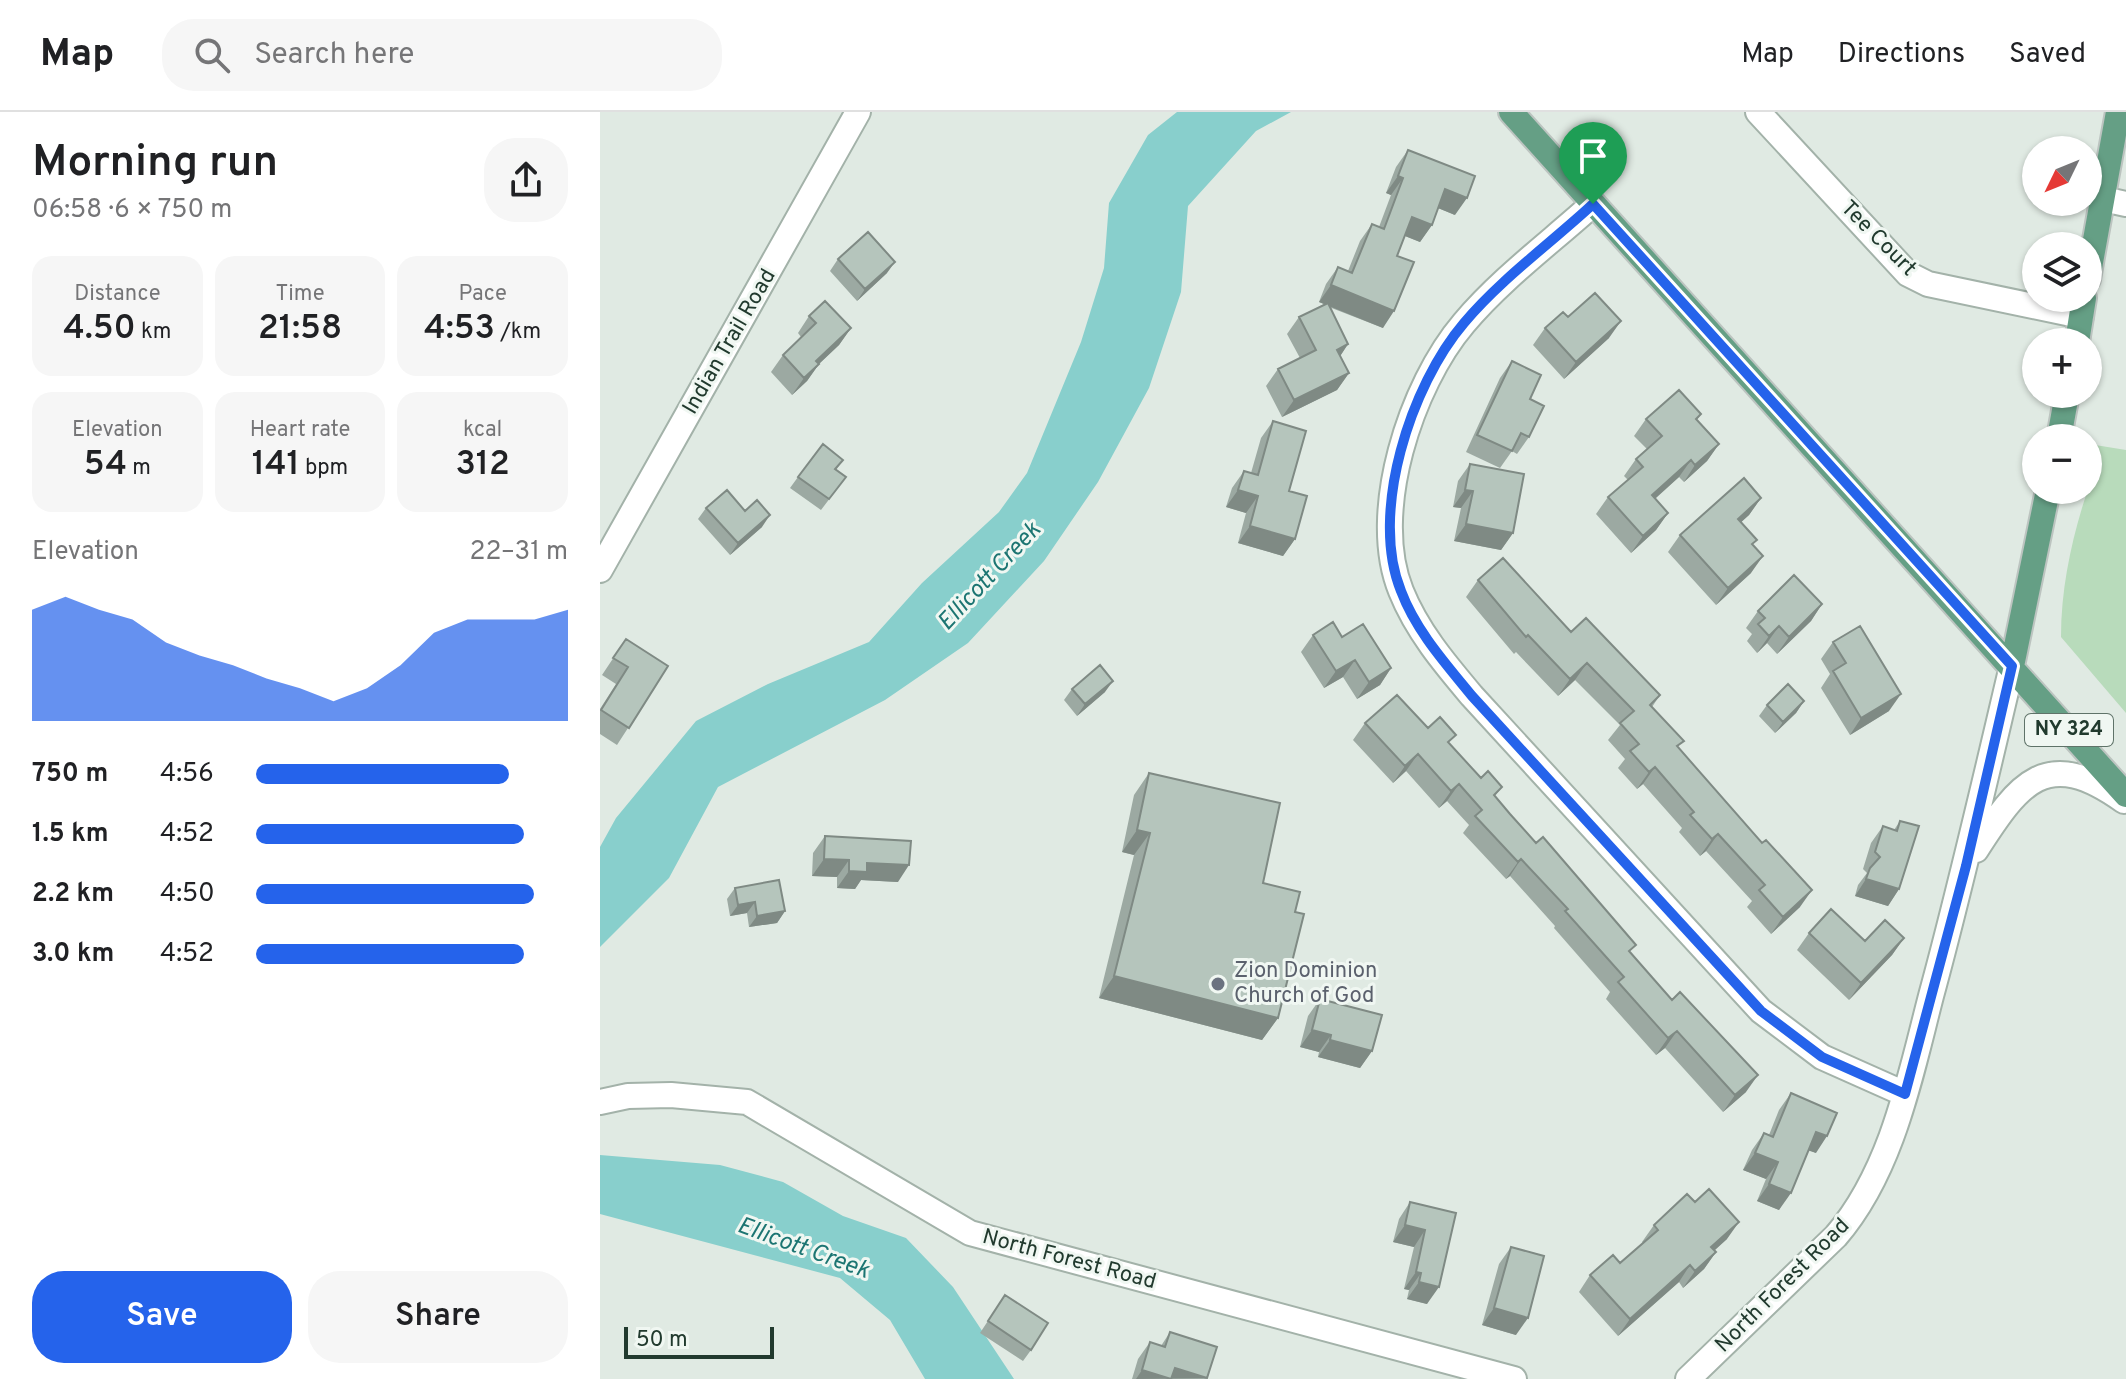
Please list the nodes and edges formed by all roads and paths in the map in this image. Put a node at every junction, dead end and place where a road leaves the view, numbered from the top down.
1 (858, 112) edge
2 (1511, 112) edge
3 (1758, 112) edge
4 (2118, 112) edge
5 (2114, 202) edge
6 (1593, 204) junction
7 (2102, 238) edge
8 (2022, 298) edge
9 (2045, 504) edge
10 (600, 570) edge
11 (2012, 666) junction
12 (2126, 795) edge
13 (2126, 802) edge
14 (1966, 866) junction
15 (1905, 1094) junction
16 (600, 1102) edge
17 (1514, 1379) edge
18 (1688, 1379) edge

1 - 10 street, Indian Trail Road
2 - 6 main road, NY 324
3 - 8 street, Tee Court
4 - 5 main road
5 - 7 main road
6 - 11 main road, NY 324
6 - 15 street
9 - 11 main road, North Forest Road
11 - 12 main road, NY 324
11 - 14 street, North Forest Road
13 - 14 street
14 - 15 street, North Forest Road
15 - 18 street, North Forest Road
16 - 17 street, North Forest Road

